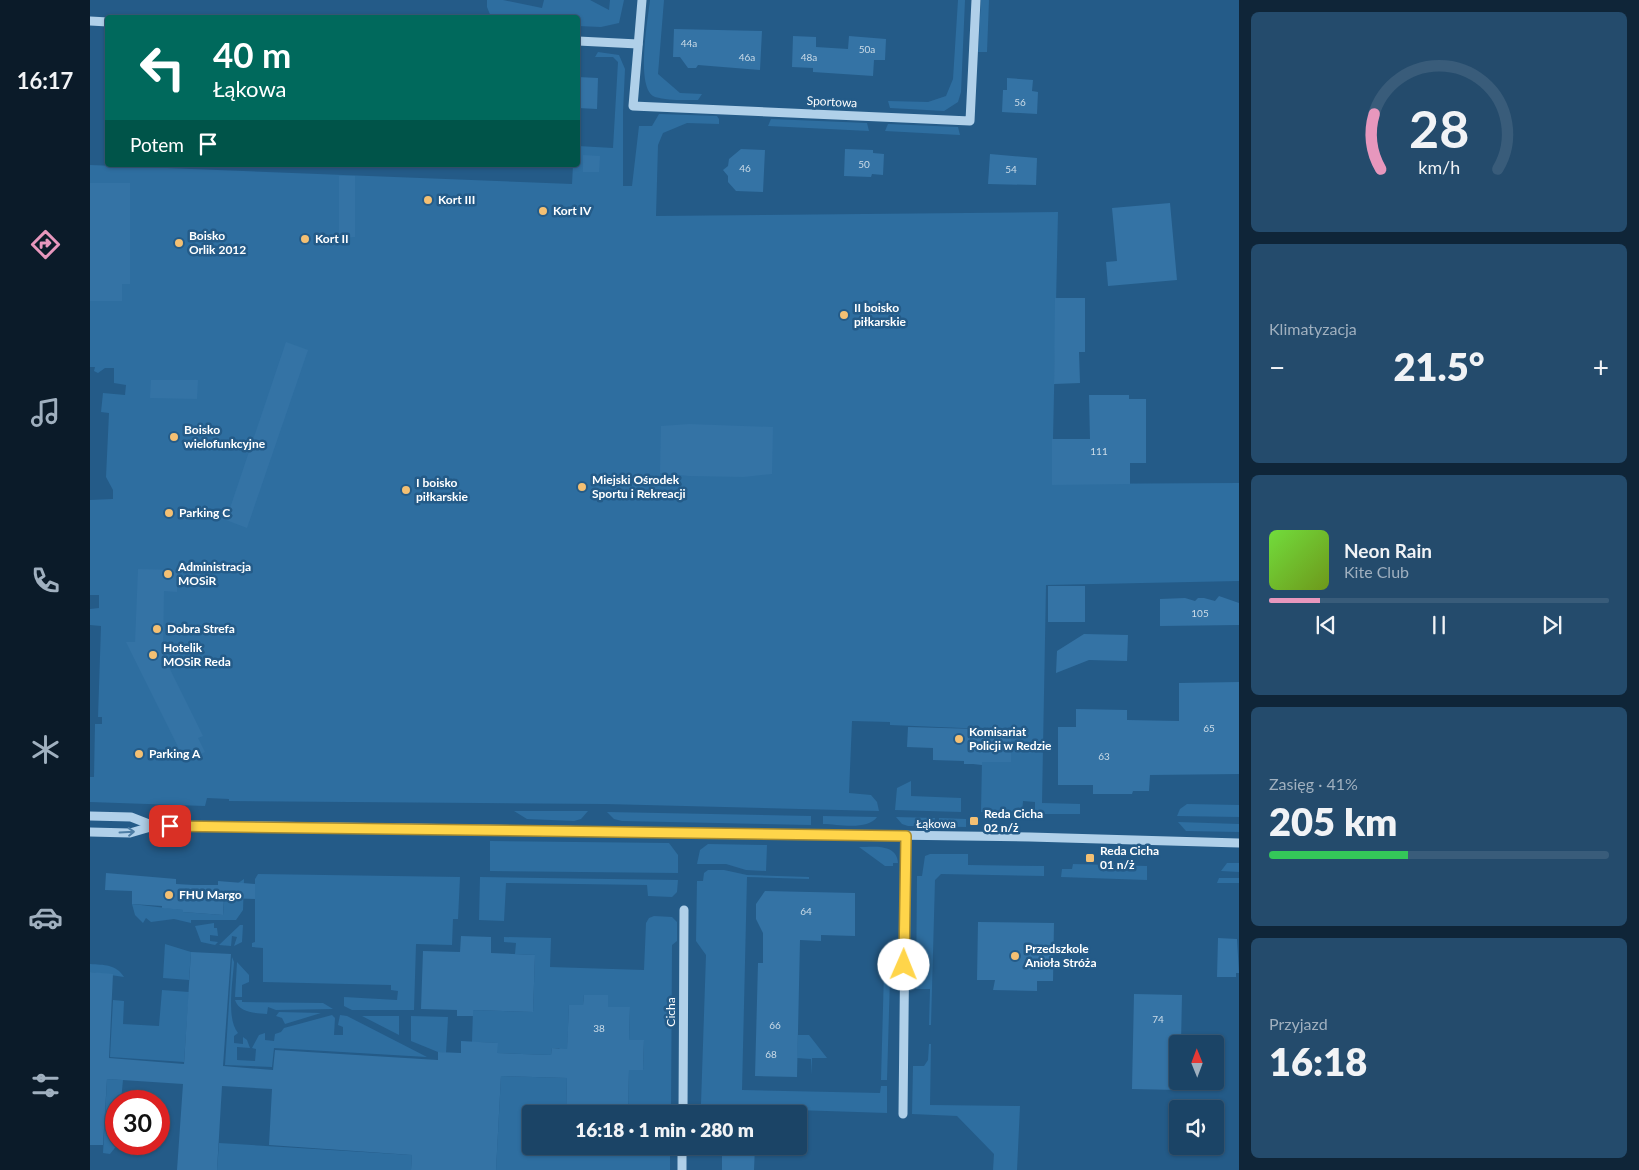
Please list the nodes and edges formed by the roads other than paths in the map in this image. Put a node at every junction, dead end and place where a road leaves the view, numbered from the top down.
1 (642, 0) edge
2 (976, 0) edge
3 (90, 21) edge
4 (105, 22) edge
5 (580, 41) edge
6 (638, 44) junction
7 (90, 816) edge
8 (154, 826) junction
9 (90, 832) edge
10 (906, 836) junction
11 (1239, 843) edge
12 (684, 910) dead end
13 (683, 1105) edge
14 (902, 1114) dead end
15 (682, 1155) edge
16 (682, 1170) edge

1 - 6 street, Sportowa
2 - 6 street, Sportowa
3 - 4 street
5 - 6 street
7 - 8 street, Łąkowa
9 -> 8 street, Łąkowa
8 - 10 street, Łąkowa
10 - 11 street, Łąkowa
10 - 14 street
12 - 13 street, Cicha
15 - 16 street

